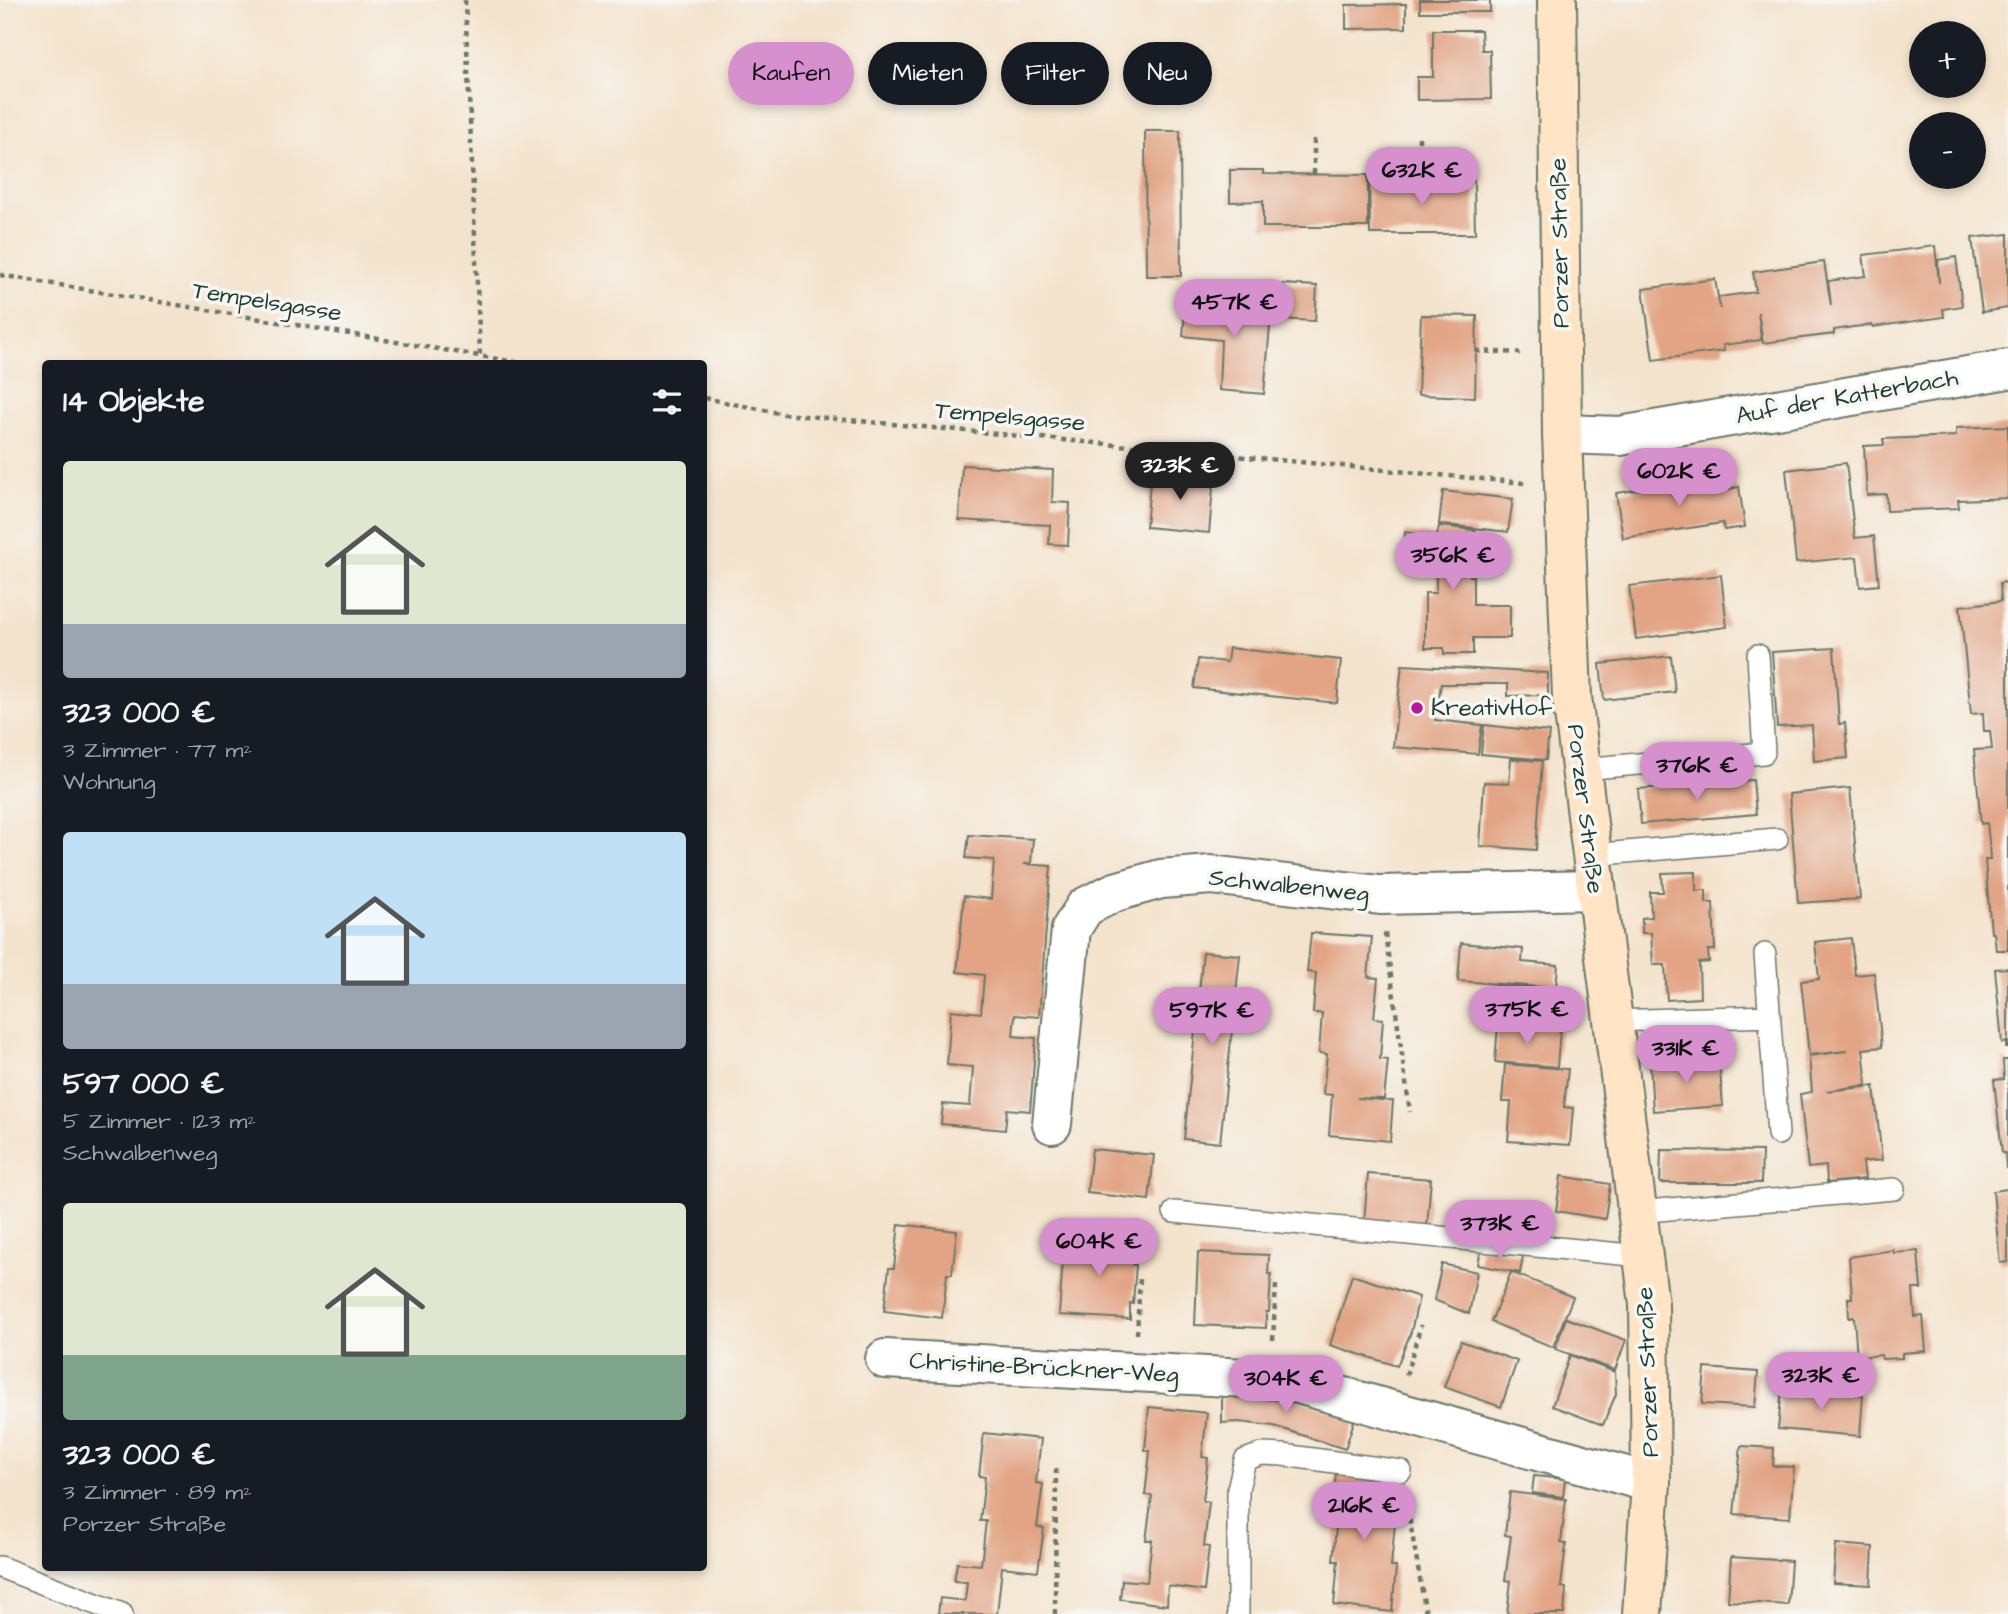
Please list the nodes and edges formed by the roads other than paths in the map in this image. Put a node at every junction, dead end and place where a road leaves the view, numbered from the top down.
1 (1557, 0) edge
2 (2008, 369) edge
3 (1562, 434) junction
4 (1758, 655) dead end
5 (1581, 769) junction
6 (1777, 839) dead end
7 (1593, 872) junction
8 (1765, 954) dead end
9 (1770, 1016) junction
10 (1612, 1021) junction
11 (1052, 1124) dead end
12 (1778, 1134) dead end
13 (1894, 1189) dead end
14 (1174, 1212) dead end
15 (1636, 1212) junction
16 (1642, 1256) junction
17 (885, 1359) dead end
18 (1401, 1471) road end
19 (1651, 1483) junction
20 (0, 1567) edge
21 (122, 1614) edge
22 (1238, 1614) edge
23 (1642, 1614) edge

1 - 3 main road, Porzer Straße
2 - 3 street, Auf der Katterbach
3 - 5 main road, Porzer Straße
4 - 5 lane
5 - 7 main road, Porzer Straße
6 - 7 lane
7 - 10 main road, Porzer Straße
7 - 11 street, Schwalbenweg
8 - 9 lane
9 - 10 lane
9 - 12 lane
10 - 15 main road, Porzer Straße
13 - 15 lane
14 - 16 lane
15 - 16 main road, Porzer Straße
16 - 19 main road, Porzer Straße
17 - 19 street, Christine-Brückner-Weg
18 - 22 lane
19 - 23 main road, Porzer Straße
20 - 21 lane

